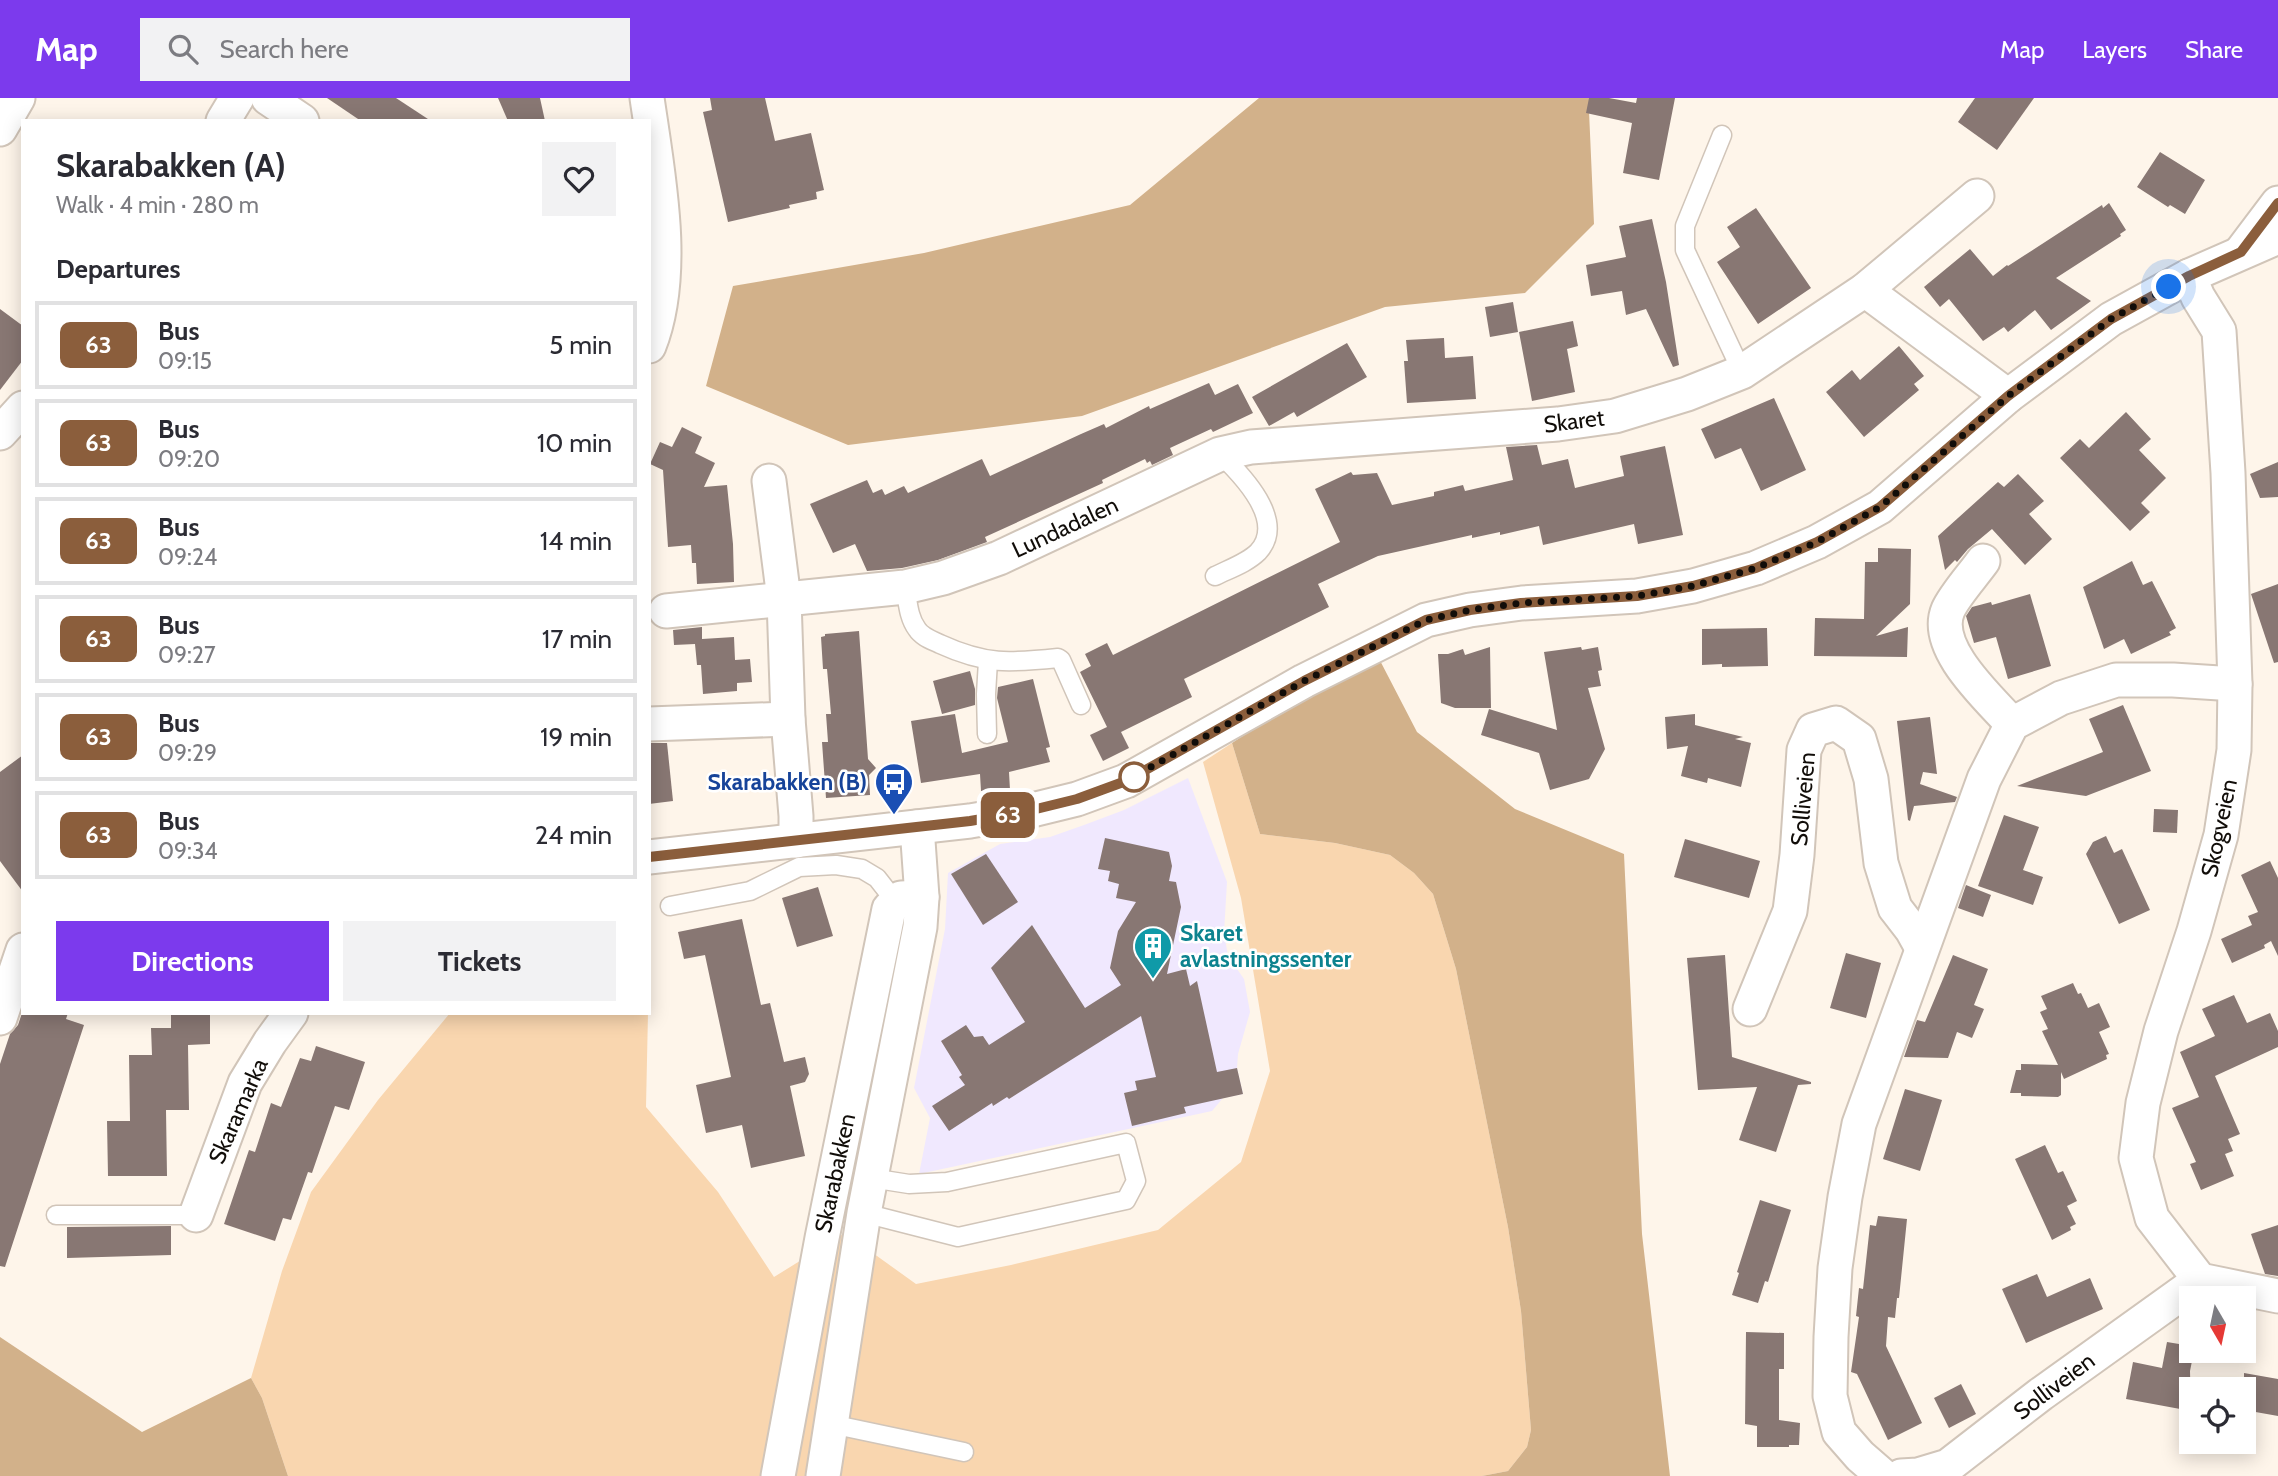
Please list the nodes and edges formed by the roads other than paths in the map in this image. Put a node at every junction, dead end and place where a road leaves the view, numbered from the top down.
1 (18, 98) edge
2 (237, 98) edge
3 (268, 98) edge
4 (648, 98) edge
5 (224, 119) edge
6 (299, 119) edge
7 (651, 119) edge
8 (651, 122) edge
9 (0, 129) edge
10 (1722, 135) dead end
11 (1977, 196) dead end
12 (2278, 203) edge
13 (2278, 237) edge
14 (2241, 252) junction
15 (2189, 276) junction
16 (1865, 290) junction
17 (651, 341) edge
18 (1742, 372) junction
19 (2008, 396) junction
20 (21, 410) edge
21 (0, 433) edge
22 (1236, 450) junction
23 (769, 481) dead end
24 (1983, 561) dead end
25 (1215, 576) dead end
26 (905, 587) junction
27 (784, 599) junction
28 (666, 611) dead end
29 (988, 661) junction
30 (2235, 684) junction
31 (1081, 705) dead end
32 (788, 719) junction
33 (651, 724) edge
34 (2012, 724) junction
35 (987, 734) dead end
36 (917, 827) junction
37 (796, 841) junction
38 (651, 857) edge
39 (909, 899) junction
40 (670, 906) dead end
41 (1922, 948) junction
42 (21, 956) edge
43 (1750, 1009) dead end
44 (290, 1015) edge
45 (0, 1018) edge
46 (870, 1178) junction
47 (864, 1213) junction
48 (56, 1214) dead end
49 (196, 1215) joint
50 (2200, 1280) junction
51 (2278, 1296) edge
52 (831, 1424) junction
53 (964, 1452) dead end
54 (778, 1476) edge
55 (822, 1476) edge
56 (1882, 1476) edge
57 (1901, 1476) edge

1 - 9 street
2 - 5 street
3 - 6 street
4 - 7 street
8 - 17 street
10 - 18 lane
11 - 16 street, Skaret
12 - 14 street
13 - 14 street
14 - 15 street
15 - 19 street
15 - 30 street, Skogveien
16 - 18 street, Skaret
16 - 19 street
18 - 22 street, Skaret
19 - 36 street
20 - 21 street
22 - 25 lane
22 - 26 street, Lundadalen
23 - 27 street
24 - 34 street
26 - 27 street, Lundadalen
26 - 29 lane
27 - 28 street, Lundadalen
27 - 32 street
29 - 31 lane
29 - 35 lane
30 - 34 street
30 - 50 street, Skogveien
32 - 33 street
32 - 37 street
34 - 41 street
36 - 37 street
36 - 39 street, Skarabakken
37 - 38 street
39 - 40 lane
39 - 46 street, Skarabakken
39 - 54 street, Skarabakken
41 - 43 street, Solliveien
41 - 56 street
42 - 45 street
44 - 49 street, Skaramarka
46 - 47 street, Skarabakken
46 - 47 lane
47 - 52 street, Skarabakken
48 - 49 lane
50 - 51 street
50 - 57 street, Solliveien
52 - 53 lane
52 - 55 street, Skarabakken

